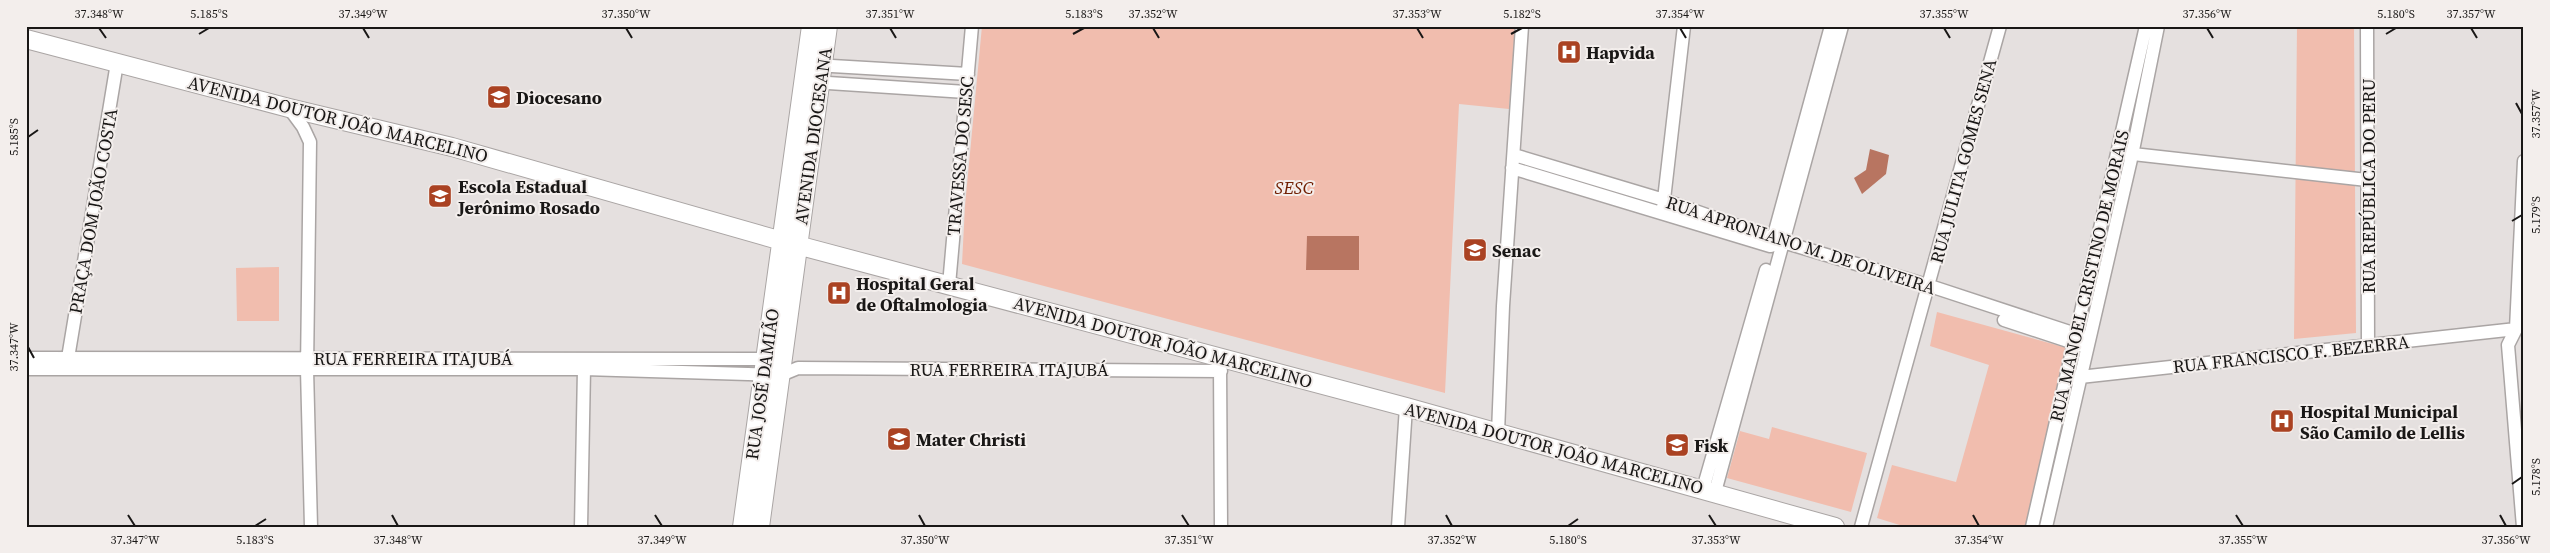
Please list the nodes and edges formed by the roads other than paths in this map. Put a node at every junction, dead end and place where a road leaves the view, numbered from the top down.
1 (811, 26) edge
2 (828, 26) edge
3 (972, 26) edge
4 (1522, 26) edge
5 (1684, 26) edge
6 (1831, 26) edge
7 (1842, 26) edge
8 (2000, 26) edge
9 (2146, 26) edge
10 (2158, 26) edge
11 (2367, 26) edge
12 (26, 39) edge
13 (118, 63) junction
14 (813, 73) junction
15 (968, 74) junction
16 (966, 92) junction
17 (289, 108) junction
18 (2117, 151) junction
19 (2132, 155) junction
20 (1513, 161) junction
21 (2524, 161) edge
22 (2368, 180) junction
23 (1663, 206) junction
24 (790, 243) junction
25 (1777, 244) junction
26 (949, 285) junction
27 (1928, 290) junction
28 (2516, 329) junction
29 (2081, 341) junction
30 (2368, 345) junction
31 (26, 358) edge
32 (68, 358) junction
33 (307, 364) junction
34 (1220, 364) junction
35 (773, 367) junction
36 (26, 369) edge
37 (584, 369) junction
38 (2073, 378) junction
39 (1406, 407) junction
40 (1498, 434) junction
41 (1709, 491) junction
42 (311, 527) edge
43 (581, 527) edge
44 (742, 527) edge
45 (760, 527) edge
46 (1221, 527) edge
47 (1398, 527) edge
48 (1835, 527) edge
49 (1861, 527) edge
50 (2032, 527) edge
51 (2046, 527) edge
52 (2524, 527) edge

1 - 14 street, AVENIDA DIOCESANA
2 - 14 street, AVENIDA DIOCESANA
3 - 15 street, TRAVESSA DO SESC
4 - 20 street
5 - 23 street
6 - 25 street
7 - 25 street
8 - 27 street, RUA JULITA GOMES SENA
9 - 18 street, RUA MANOEL CRISTINO DE MORAIS
10 - 19 street, RUA MANOEL CRISTINO DE MORAIS
11 - 22 street, RUA REPÚBLICA DO PERU
12 - 13 street, AVENIDA DOUTOR JOÃO MARCELINO
13 - 17 street, AVENIDA DOUTOR JOÃO MARCELINO
13 - 32 street, PRAÇA DOM JOÃO COSTA
14 - 15 street
14 - 16 street
14 - 24 street, AVENIDA DIOCESANA
15 - 16 street, TRAVESSA DO SESC
16 - 26 street, TRAVESSA DO SESC
17 - 24 street, AVENIDA DOUTOR JOÃO MARCELINO
17 - 33 street
18 - 19 street
18 - 29 street, RUA MANOEL CRISTINO DE MORAIS
19 - 22 street
19 - 29 street, RUA MANOEL CRISTINO DE MORAIS
20 - 23 street, RUA APRONIANO M. DE OLIVEIRA
20 - 40 street
21 - 28 street
22 - 30 street, RUA REPÚBLICA DO PERU
23 - 25 street, RUA APRONIANO M. DE OLIVEIRA
24 - 26 street, AVENIDA DOUTOR JOÃO MARCELINO
24 - 35 street, RUA JOSÉ DAMIÃO
25 - 27 street, RUA APRONIANO M. DE OLIVEIRA
25 - 41 street
26 - 34 street, AVENIDA DOUTOR JOÃO MARCELINO
27 - 29 street, RUA APRONIANO M. DE OLIVEIRA
27 - 49 street, RUA JULITA GOMES SENA
28 - 30 street, RUA FRANCISCO F. BEZERRA
28 - 52 street
29 - 38 street, RUA MANOEL CRISTINO DE MORAIS
30 - 38 street, RUA FRANCISCO F. BEZERRA
31 - 32 street, RUA FERREIRA ITAJUBÁ
32 - 33 street, RUA FERREIRA ITAJUBÁ
33 - 35 street, RUA FERREIRA ITAJUBÁ
33 - 36 street, RUA FERREIRA ITAJUBÁ
33 - 37 street, RUA FERREIRA ITAJUBÁ
33 - 42 street
34 - 35 street, RUA FERREIRA ITAJUBÁ
34 - 39 street, AVENIDA DOUTOR JOÃO MARCELINO
34 - 46 street
35 - 37 street, RUA FERREIRA ITAJUBÁ
35 - 44 street, RUA JOSÉ DAMIÃO
35 - 45 street, RUA JOSÉ DAMIÃO
37 - 43 street
38 - 50 street, RUA MANOEL CRISTINO DE MORAIS
38 - 51 street, RUA MANOEL CRISTINO DE MORAIS
39 - 40 street, AVENIDA DOUTOR JOÃO MARCELINO
39 - 47 street
40 - 41 street, AVENIDA DOUTOR JOÃO MARCELINO
41 - 48 street, AVENIDA DOUTOR JOÃO MARCELINO

